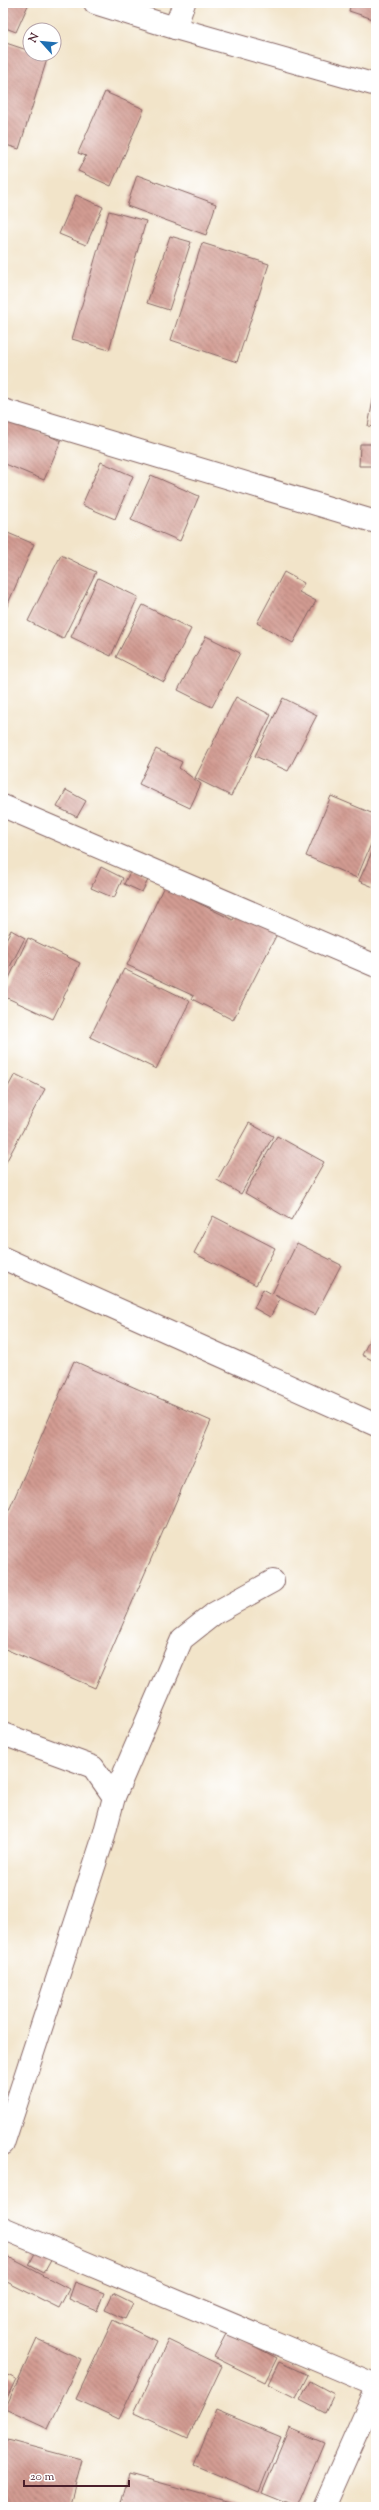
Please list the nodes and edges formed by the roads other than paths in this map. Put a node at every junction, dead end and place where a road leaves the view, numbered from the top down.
1 (95, 3) edge
2 (184, 3) edge
3 (176, 28) junction
4 (376, 85) edge
5 (3, 410) edge
6 (376, 522) edge
7 (3, 806) edge
8 (376, 966) edge
9 (3, 1258) edge
10 (376, 1425) edge
11 (273, 1581) dead end
12 (3, 1734) edge
13 (114, 1797) junction
14 (3, 2144) edge
15 (3, 2228) edge
16 (376, 2385) edge
17 (376, 2390) edge
18 (324, 2507) edge

1 - 3 street
2 - 3 street
3 - 4 street
5 - 6 street
7 - 8 street
9 - 10 street
11 - 13 street
12 - 13 street
13 - 14 street
15 - 16 street
17 - 18 street

